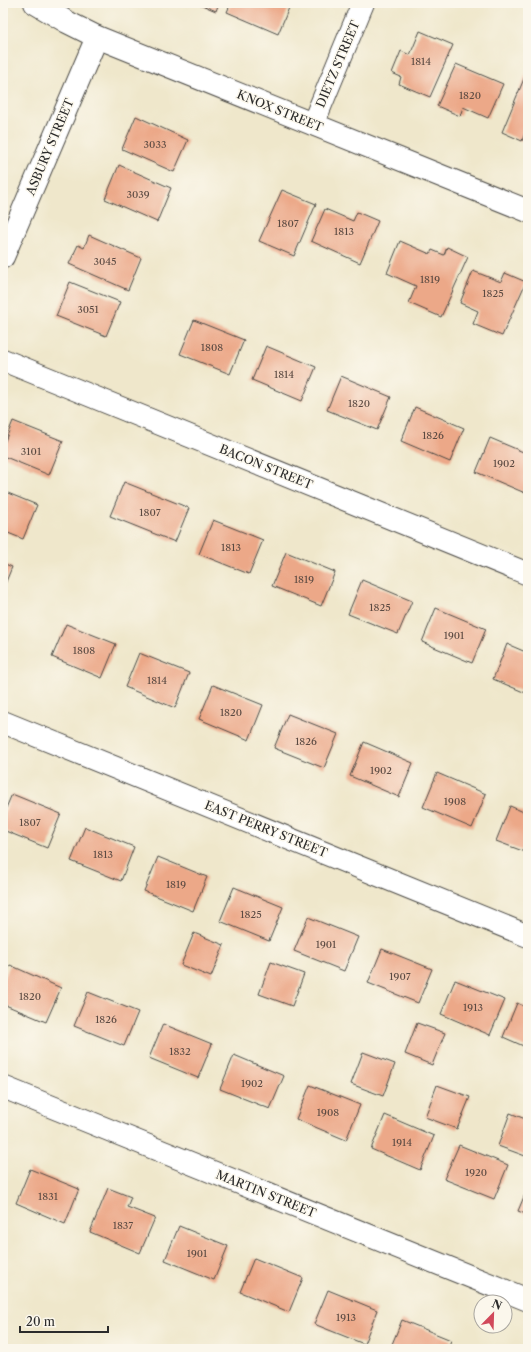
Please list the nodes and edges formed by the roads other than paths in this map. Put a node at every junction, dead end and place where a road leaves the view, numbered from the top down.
1 (35, 3) edge
2 (363, 3) edge
3 (97, 37) junction
4 (313, 124) junction
5 (528, 212) edge
6 (3, 257) edge
7 (3, 360) edge
8 (528, 574) edge
9 (3, 722) edge
10 (528, 936) edge
11 (3, 1086) edge
12 (528, 1300) edge

1 - 3 street, KNOX STREET
2 - 4 street, DIETZ STREET
3 - 4 street, KNOX STREET
3 - 6 street, ASBURY STREET
4 - 5 street, KNOX STREET
7 - 8 street, BACON STREET
9 - 10 street, EAST PERRY STREET
11 - 12 street, MARTIN STREET

